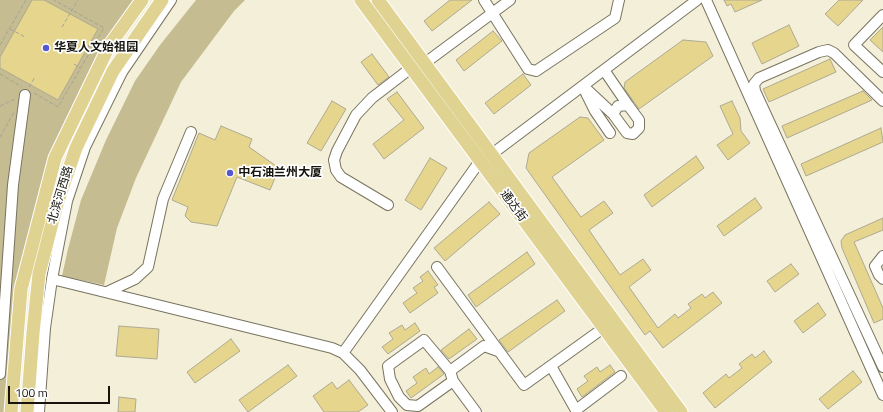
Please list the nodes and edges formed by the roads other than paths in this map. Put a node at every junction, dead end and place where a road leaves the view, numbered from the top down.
1 (142, 0) edge
2 (162, 0) edge
3 (172, 0) edge
4 (361, 0) edge
5 (378, 0) edge
6 (484, 0) edge
7 (510, 0) edge
8 (620, 0) edge
9 (697, 0) edge
10 (706, 0) edge
11 (492, 13) junction
12 (883, 15) edge
13 (425, 64) junction
14 (411, 68) junction
15 (604, 70) junction
16 (883, 72) edge
17 (583, 86) junction
18 (26, 92) road end
19 (883, 101) edge
20 (628, 105) junction
21 (613, 114) junction
22 (191, 132) dead end
23 (610, 133) dead end
24 (492, 154) junction
25 (480, 161) junction
26 (388, 205) dead end
27 (883, 256) edge
28 (437, 267) dead end
29 (52, 279) junction
30 (883, 279) edge
31 (107, 292) junction
32 (608, 324) junction
33 (498, 351) junction
34 (343, 353) junction
35 (551, 366) junction
36 (883, 367) edge
37 (0, 374) edge
38 (452, 376) junction
39 (621, 376) dead end
40 (883, 394) edge
41 (577, 411) edge
42 (11, 412) edge
43 (27, 412) edge
44 (39, 412) edge
45 (392, 412) edge
46 (476, 412) edge
47 (666, 412) edge
48 (681, 412) edge

1 - 42 main road, 北滨河西路
2 - 43 main road, 北滨河西路
3 - 29 street
4 - 14 main road, 通达街
5 - 13 main road, 通达街
6 - 11 street
7 - 11 street
8 - 11 street
9 - 15 street
10 - 40 street
11 - 13 street
12 - 16 street
13 - 24 main road, 通达街
14 - 25 main road, 通达街
14 - 26 street
15 - 17 street
15 - 20 street
17 - 21 street
17 - 23 street
17 - 24 street
18 - 37 street
19 - 36 street
20 - 21 street
20 - 21 street
22 - 31 street
24 - 32 main road, 通达街
25 - 32 main road, 通达街
25 - 34 street
27 - 30 street
28 - 33 street
29 - 31 street
29 - 44 street
31 - 34 street
32 - 35 street
32 - 47 main road, 通达街
32 - 48 main road, 通达街
33 - 35 street
33 - 38 street
34 - 45 street
35 - 41 street
38 - 38 street
38 - 46 street
39 - 41 street

